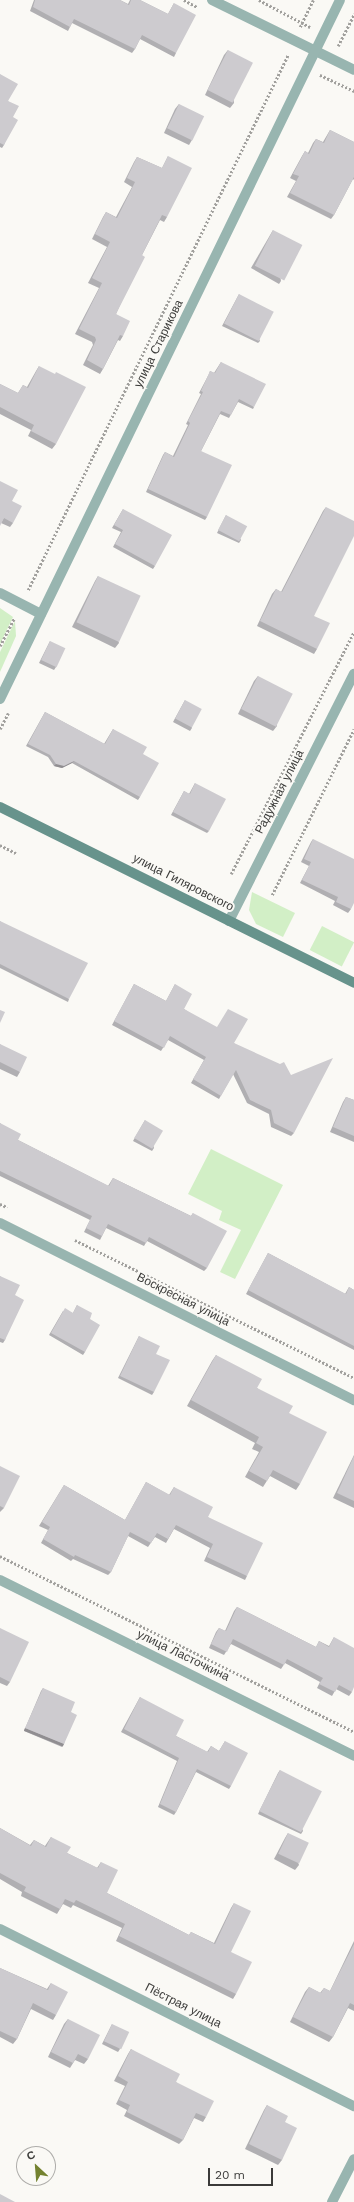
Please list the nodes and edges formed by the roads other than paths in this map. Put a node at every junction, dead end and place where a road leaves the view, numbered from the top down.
1 (212, 0) edge
2 (340, 0) edge
3 (316, 51) junction
4 (354, 70) edge
5 (0, 593) edge
6 (41, 614) junction
7 (354, 674) edge
8 (0, 699) edge
9 (0, 807) edge
10 (229, 921) junction
11 (354, 983) edge
12 (0, 1223) edge
13 (354, 1400) edge
14 (0, 1580) edge
15 (354, 1756) edge
16 (0, 1929) edge
17 (354, 2106) edge
18 (354, 2159) edge
19 (332, 2202) edge

1 - 3 street
2 - 3 street, улица Старикова
3 - 4 street
3 - 6 street, улица Старикова
5 - 6 street
6 - 8 street, улица Старикова
7 - 10 street, Радужная улица
9 - 10 street, улица Гиляровского
10 - 11 street, улица Гиляровского
12 - 13 street, Воскресная улица
14 - 15 street, улица Ласточкина
16 - 17 street, Пёстрая улица
18 - 19 street

